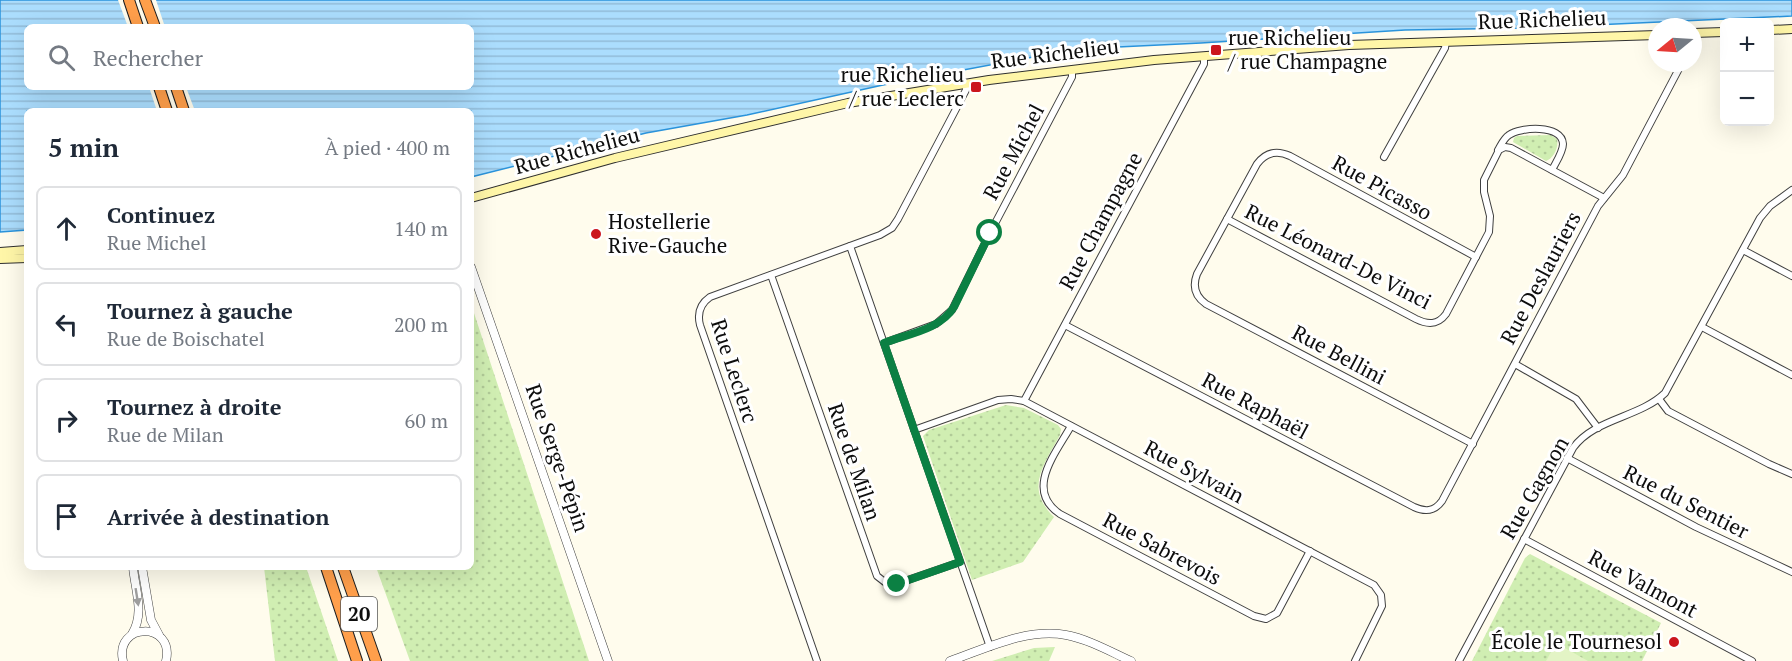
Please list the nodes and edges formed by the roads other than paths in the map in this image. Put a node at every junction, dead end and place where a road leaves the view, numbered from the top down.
1 (129, 0) edge
2 (145, 0) edge
3 (137, 24) edge
4 (154, 24) edge
5 (1792, 28) edge
6 (1774, 30) edge
7 (1720, 33) edge
8 (1648, 34) edge
9 (1702, 35) edge
10 (1446, 41) junction
11 (1204, 56) junction
12 (1072, 70) junction
13 (1677, 72) edge
14 (966, 83) junction
15 (160, 90) edge
16 (177, 90) edge
17 (166, 108) edge
18 (183, 108) edge
19 (1496, 153) junction
20 (1384, 157) dead end
21 (1552, 170) junction
22 (1792, 190) edge
23 (474, 197) edge
24 (1604, 198) junction
25 (1227, 219) junction
26 (850, 246) junction
27 (24, 250) edge
28 (1743, 250) junction
29 (0, 252) edge
30 (1476, 257) junction
31 (24, 258) edge
32 (0, 259) edge
33 (771, 274) junction
34 (474, 276) edge
35 (1792, 276) edge
36 (1065, 325) junction
37 (1702, 327) junction
38 (884, 343) junction
39 (1515, 364) junction
40 (1792, 375) edge
41 (1659, 399) junction
42 (1024, 401) junction
43 (1071, 426) junction
44 (1598, 428) junction
45 (915, 430) junction
46 (1473, 444) junction
47 (1567, 458) junction
48 (1792, 474) edge
49 (1432, 510) joint
50 (1524, 539) junction
51 (1310, 551) junction
52 (960, 562) junction
53 (133, 570) edge
54 (143, 570) edge
55 (327, 570) edge
56 (344, 570) edge
57 (1792, 572) edge
58 (132, 634) junction
59 (160, 636) junction
60 (990, 647) junction
61 (1112, 657) edge
62 (1126, 660) edge
63 (1749, 660) edge
64 (123, 661) edge
65 (166, 661) edge
66 (357, 661) edge
67 (376, 661) edge
68 (608, 661) edge
69 (817, 661) edge
70 (950, 661) edge
71 (1354, 661) edge
72 (1459, 661) edge

1 - 3 highway
2 - 4 highway
5 - 6 main road
7 - 9 main road
8 - 10 main road, Rue Richelieu
10 - 11 main road, Rue Richelieu
10 - 20 street
11 - 12 main road, Rue Richelieu
11 - 36 street, Rue Champagne
12 - 14 main road, Rue Richelieu
12 - 38 street, Rue Michel
13 - 24 street, Rue Deslauriers
14 - 23 main road, Rue Richelieu
14 - 26 street, Rue Leclerc
15 - 17 highway
16 - 18 highway
19 - 21 street
19 - 21 street
19 - 30 street
21 - 24 street
22 - 28 street, Rue Gagnon
24 - 39 street, Rue Deslauriers
25 - 30 street, Rue Léonard-De Vinci
25 - 30 street, Rue Picasso
25 - 46 street, Rue Bellini
26 - 33 street, Rue Leclerc
26 - 38 street
27 - 29 main road
28 - 35 street
28 - 37 street, Rue Gagnon
31 - 32 main road
33 - 52 street, Rue de Milan
33 - 69 street, Rue Leclerc
34 - 68 street, Rue Serge-Pépin
36 - 42 street, Rue Champagne
36 - 49 street, Rue Raphaël
37 - 40 street
37 - 41 street, Rue Gagnon
38 - 45 street
39 - 44 street
39 - 46 street, Rue Deslauriers
41 - 44 street, Rue Gagnon
41 - 48 street
42 - 43 street, Rue Sylvain
42 - 45 street, Rue Sylvain
43 - 51 street, Rue Sylvain
43 - 51 street, Rue Sabrevois
44 - 47 street, Rue Gagnon
45 - 52 street
46 - 49 street, Rue Deslauriers
47 - 50 street, Rue Gagnon
47 - 57 street, Rue du Sentier
50 - 63 street, Rue Valmont
50 - 72 street, Rue Gagnon
51 - 71 street, Rue Sylvain
52 - 60 street
53 -> 58 street
54 - 59 street
55 - 66 highway, 20
56 - 67 highway, 20
58 - 59 street
58 - 64 street
59 - 65 street
60 - 61 street
60 - 70 street
61 - 62 street

